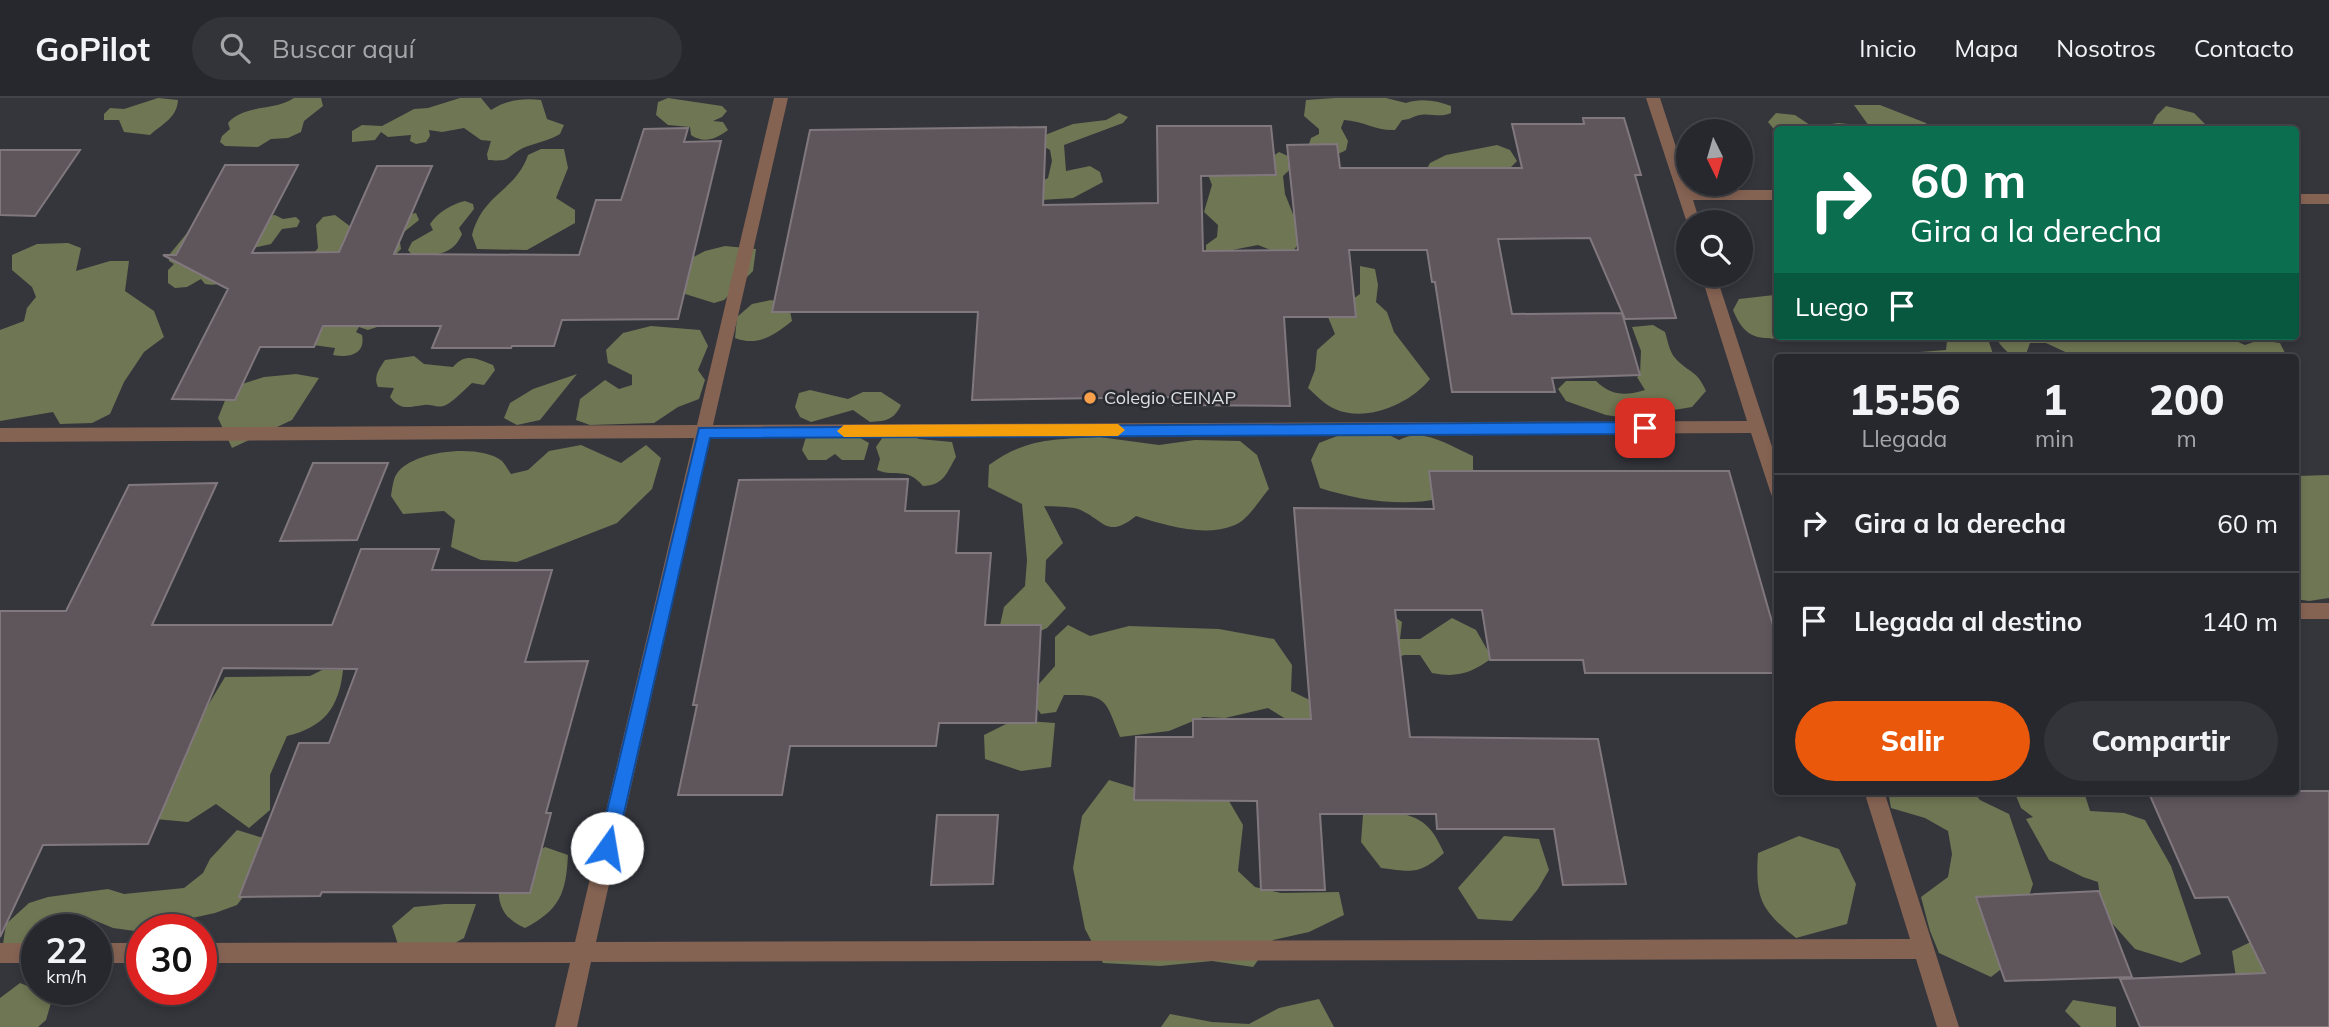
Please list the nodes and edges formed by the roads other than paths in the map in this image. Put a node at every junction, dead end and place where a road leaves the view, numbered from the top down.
1 (781, 98) edge
2 (1653, 98) edge
3 (1676, 170) edge
4 (1754, 195) edge
5 (1774, 195) edge
6 (2299, 199) edge
7 (2329, 200) edge
8 (1713, 287) edge
9 (1756, 427) junction
10 (704, 432) junction
11 (0, 435) edge
12 (1774, 479) edge
13 (2299, 611) edge
14 (2329, 611) edge
15 (1875, 795) edge
16 (1921, 949) junction
17 (583, 952) junction
18 (0, 953) edge
19 (21, 953) edge
20 (217, 953) edge
21 (566, 1027) edge
22 (1948, 1027) edge

1 - 10 street
2 - 3 street
4 - 5 street
6 - 7 street
8 - 9 street
9 - 10 street
9 - 12 street
10 - 11 street
10 - 17 street
13 - 14 street
15 - 16 street
16 - 17 street
16 - 22 street
17 - 20 street
17 - 21 street
18 - 19 street

